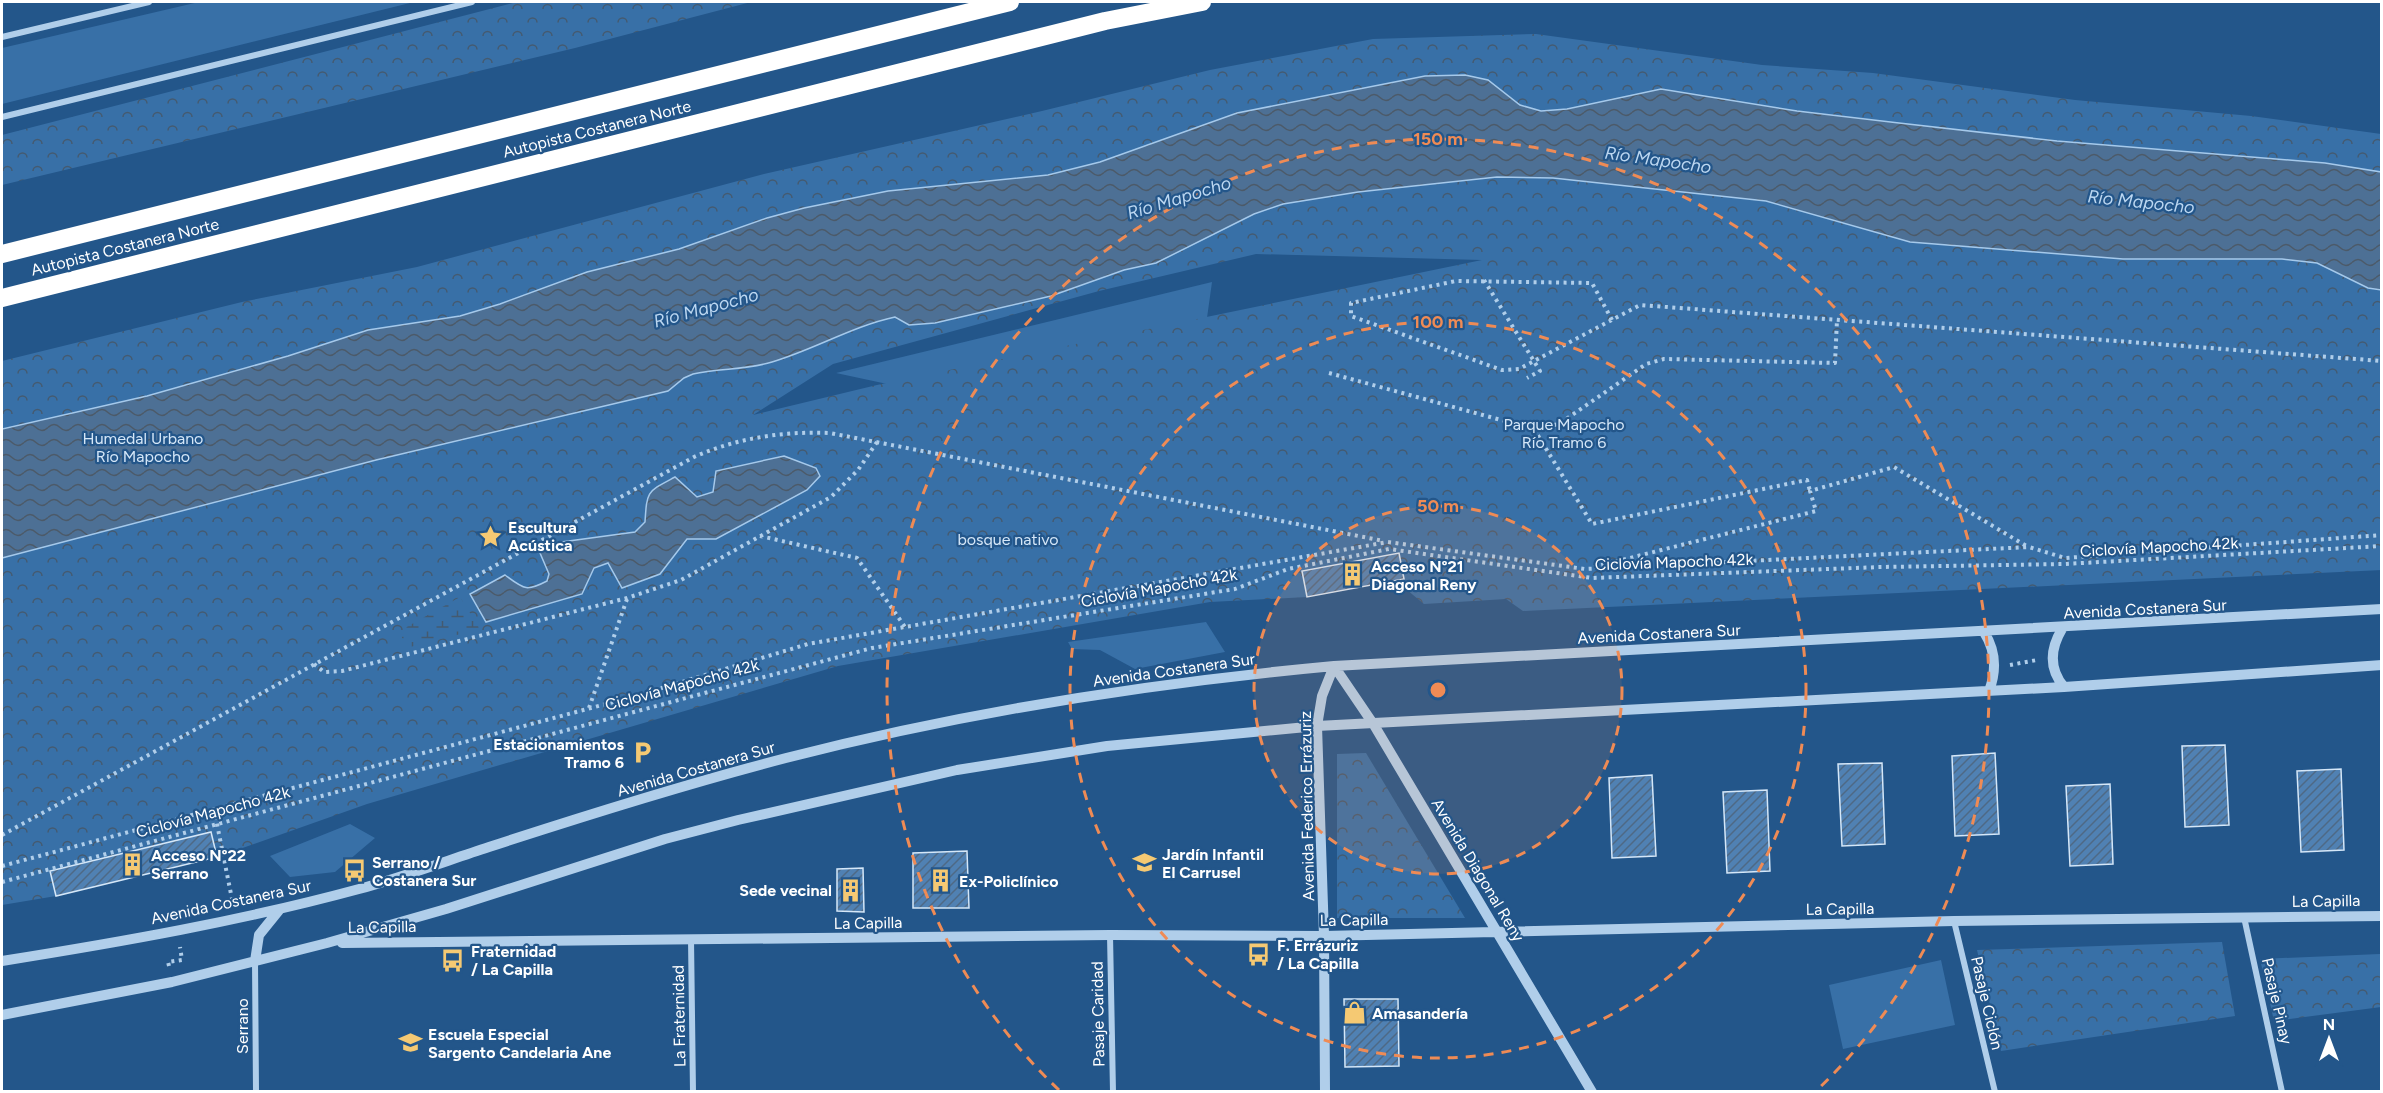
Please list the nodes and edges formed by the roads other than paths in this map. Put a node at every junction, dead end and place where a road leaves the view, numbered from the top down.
1 (149, 2) edge
2 (472, 2) edge
3 (1010, 2) edge
4 (1202, 2) edge
5 (2, 37) edge
6 (2, 117) edge
7 (2, 254) edge
8 (2, 298) edge
9 (2382, 609) edge
10 (2062, 629) junction
11 (1984, 632) junction
12 (2382, 665) edge
13 (1334, 666) junction
14 (2064, 687) junction
15 (1989, 691) junction
16 (1374, 725) junction
17 (1317, 726) junction
18 (280, 908) junction
19 (2382, 916) edge
20 (2244, 917) junction
21 (1954, 921) junction
22 (1499, 933) junction
23 (1110, 935) junction
24 (1324, 936) junction
25 (692, 939) junction
26 (327, 943) junction
27 (2, 961) edge
28 (255, 961) junction
29 (2, 1016) edge
30 (256, 1092) edge
31 (693, 1092) edge
32 (1113, 1092) edge
33 (1325, 1092) edge
34 (1592, 1092) edge
35 (1995, 1092) edge
36 (2282, 1092) edge

1 - 5 street
2 - 6 street
3 - 7 highway, Autopista Costanera Norte
4 - 8 highway, Autopista Costanera Norte
9 - 10 street, Avenida Costanera Sur
10 - 11 street, Avenida Costanera Sur
10 - 14 street
11 - 13 street, Avenida Costanera Sur
11 - 15 street
12 - 14 street
13 - 16 street, Avenida Diagonal Reny
13 - 17 street, Avenida Federico Errázuriz
13 - 18 street, Avenida Costanera Sur
14 - 15 street
15 - 16 street
16 - 17 street
16 - 22 street, Avenida Diagonal Reny
17 - 24 street, Avenida Federico Errázuriz
17 - 26 street
18 - 27 street, Avenida Costanera Sur
18 - 28 street
19 - 20 street, La Capilla
20 - 21 street, La Capilla
20 - 36 street, Pasaje Pinay
21 - 22 street, La Capilla
21 - 35 street, Pasaje Ciclón
22 - 24 street, La Capilla
22 - 34 street, Avenida Diagonal Reny
23 - 24 street, La Capilla
23 - 25 street, La Capilla
23 - 32 street, Pasaje Caridad
24 - 33 street, Avenida Federico Errázuriz
25 - 26 street, La Capilla
25 - 31 street, La Fraternidad
26 - 28 street
28 - 29 street
28 - 30 street, Serrano

